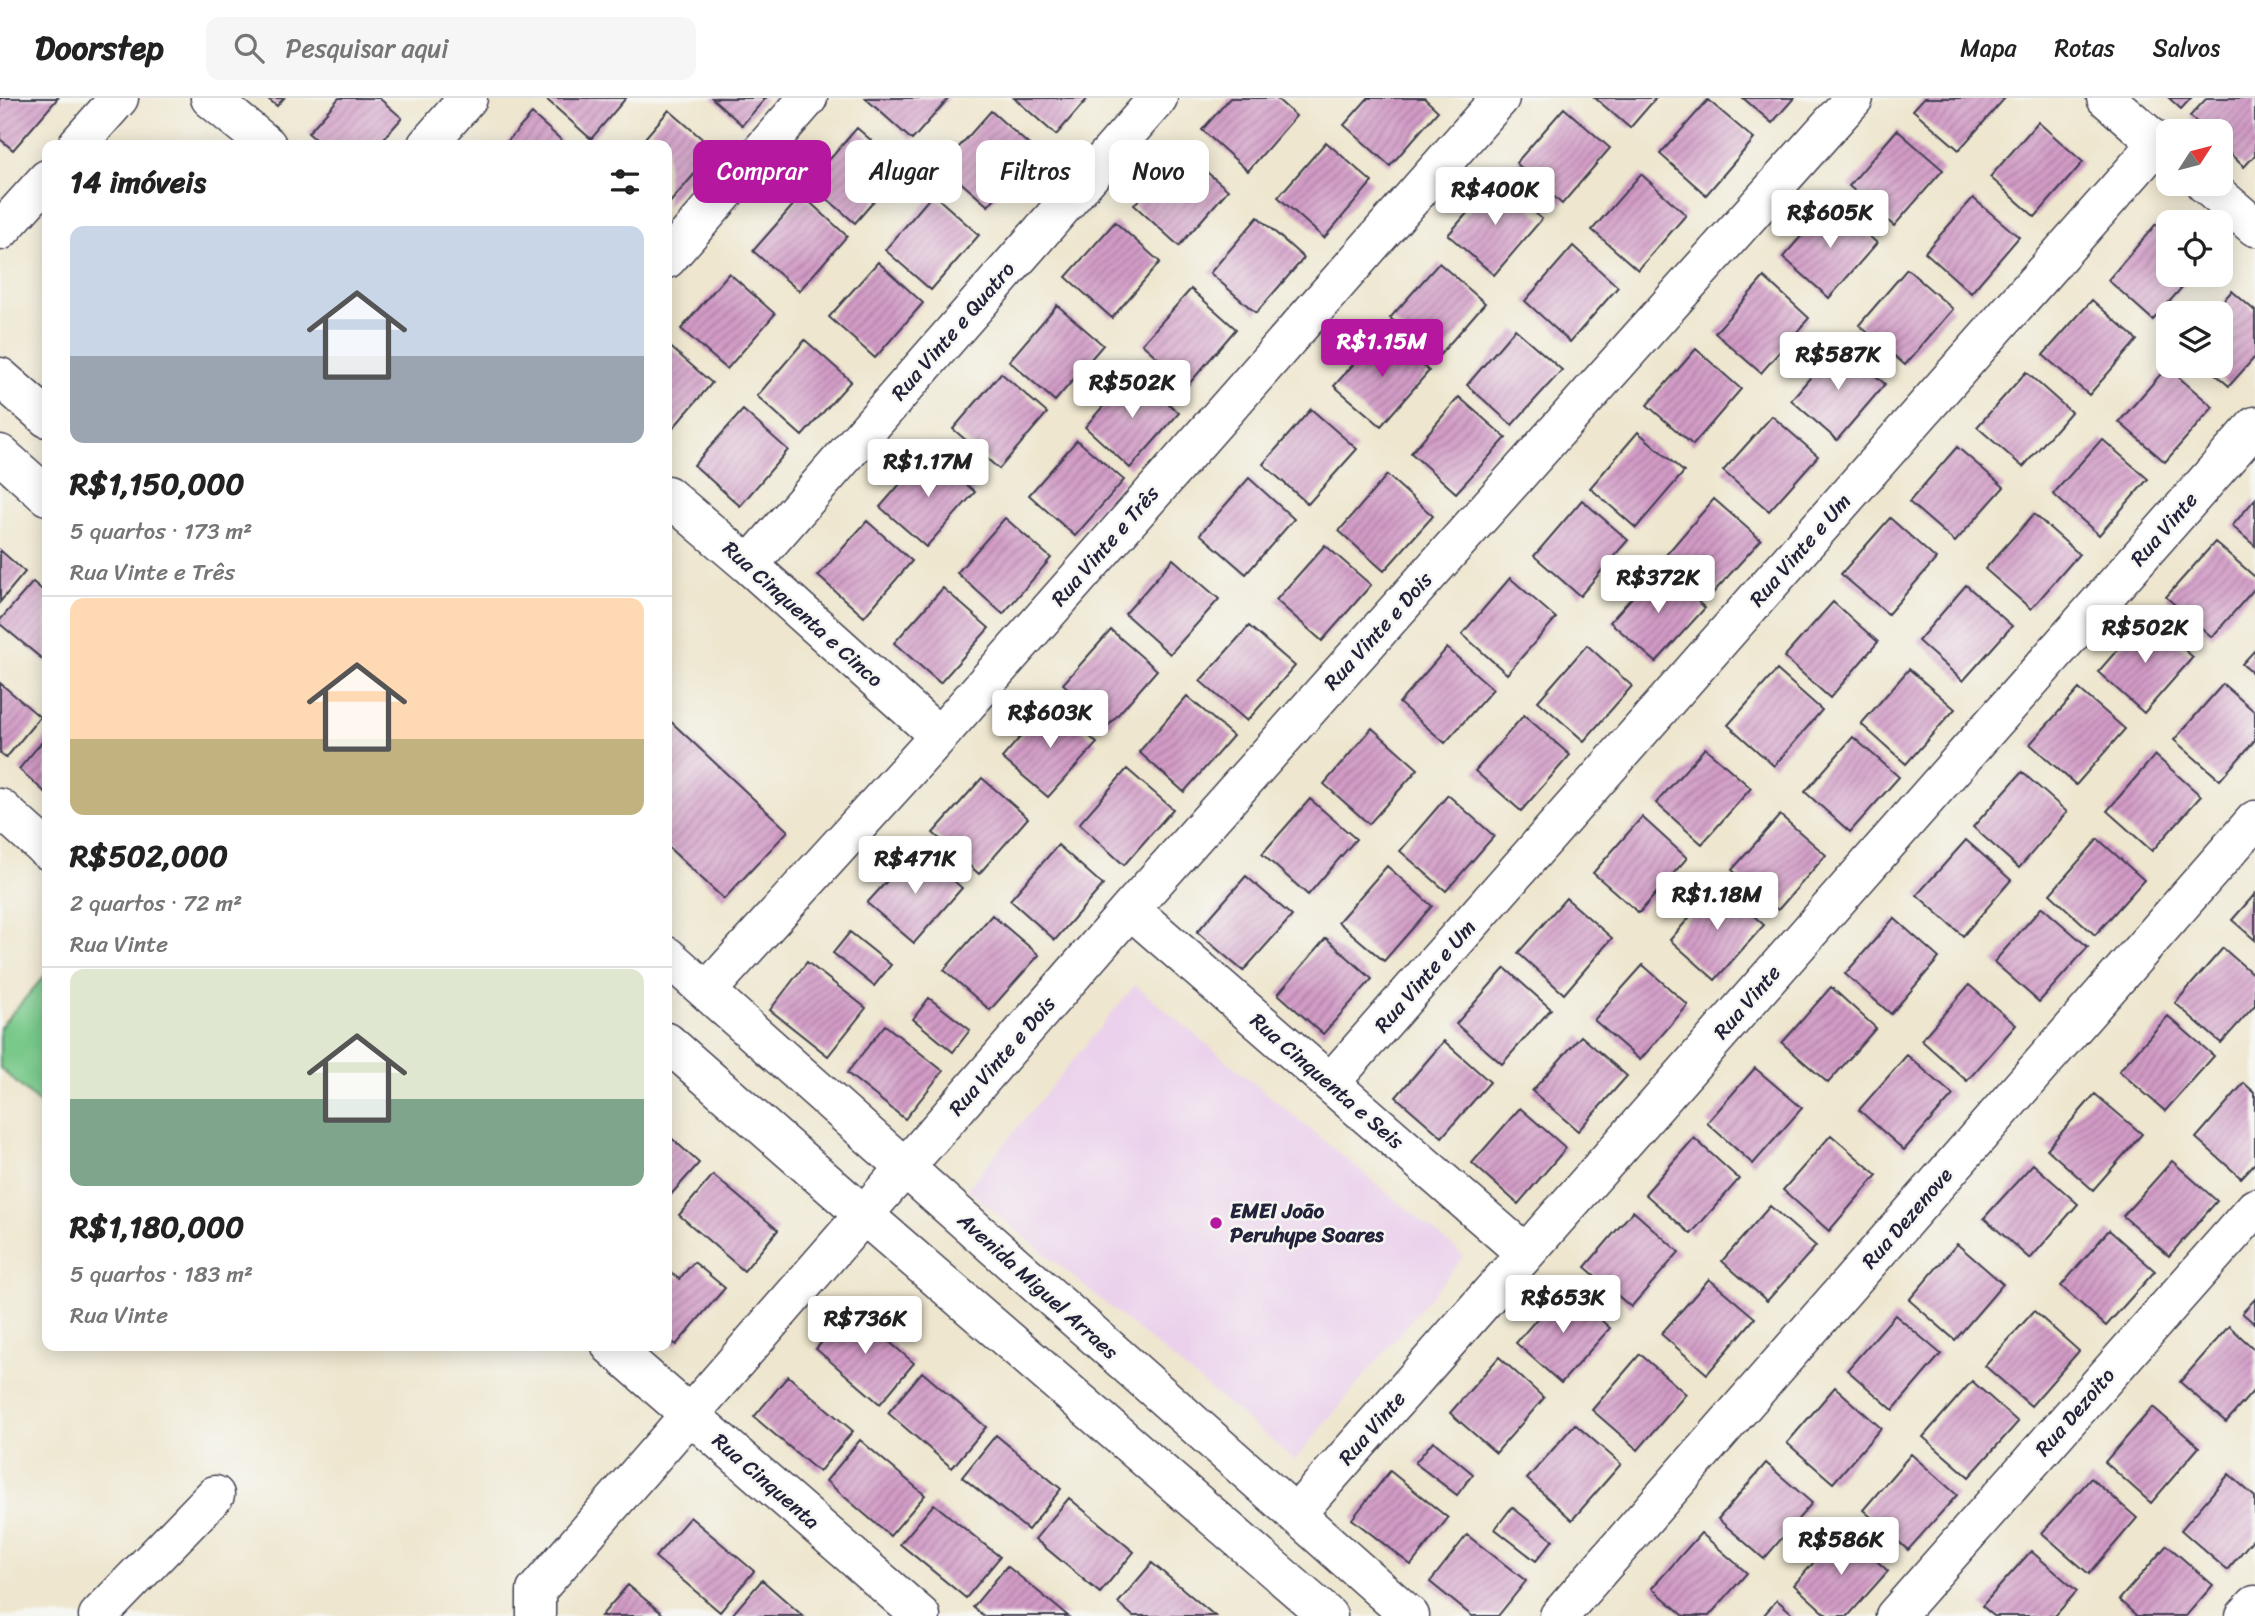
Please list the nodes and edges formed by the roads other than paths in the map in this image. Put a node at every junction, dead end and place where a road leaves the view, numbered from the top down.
1 (120, 98) edge
2 (210, 98) edge
3 (468, 98) edge
4 (808, 98) edge
5 (1157, 98) edge
6 (1500, 98) edge
7 (1854, 98) edge
8 (2106, 98) edge
9 (82, 140) edge
10 (261, 140) edge
11 (431, 140) edge
12 (2156, 142) edge
13 (2156, 156) edge
14 (42, 184) edge
15 (2219, 196) edge
16 (2255, 227) edge
17 (0, 231) edge
18 (672, 253) edge
19 (0, 377) edge
20 (42, 414) edge
21 (2255, 426) edge
22 (0, 454) edge
23 (42, 492) edge
24 (672, 499) edge
25 (749, 565) junction
26 (939, 736) junction
27 (0, 808) edge
28 (2255, 820) edge
29 (42, 846) edge
30 (1130, 909) junction
31 (672, 960) edge
32 (707, 991) junction
33 (672, 1046) edge
34 (1330, 1083) junction
35 (905, 1168) junction
36 (2255, 1208) edge
37 (865, 1216) junction
38 (1525, 1254) junction
39 (617, 1351) edge
40 (688, 1414) junction
41 (215, 1495) dead end
42 (1295, 1516) junction
43 (2255, 1605) edge
44 (98, 1616) edge
45 (536, 1616) edge
46 (921, 1616) edge
47 (1328, 1616) edge
48 (1410, 1616) edge
49 (1559, 1616) edge
50 (1895, 1616) edge
51 (2245, 1616) edge

1 - 9 street
2 - 10 street
3 - 11 street
4 - 18 street
5 - 25 street, Rua Vinte e Quatro
6 - 26 street, Rua Vinte e Três
7 - 30 street, Rua Vinte e Dois
8 - 12 street
13 - 34 street, Rua Vinte e Um
14 - 17 street
15 - 16 street
19 - 20 street
21 - 38 street, Rua Vinte
22 - 23 street
24 - 25 street, Rua Cinquenta e Cinco
25 - 26 street, Rua Cinquenta e Cinco
26 - 32 street, Rua Vinte e Três
27 - 29 street
28 - 49 street, Rua Dezenove
30 - 34 street, Rua Cinquenta e Seis
30 - 35 street, Rua Vinte e Dois
31 - 32 street, Avenida Miguel Arraes
32 - 35 street, Avenida Miguel Arraes
33 - 37 street
34 - 38 street, Rua Cinquenta e Seis
35 - 37 street, Rua Vinte e Dois
35 - 42 street, Avenida Miguel Arraes
36 - 50 street, Rua Dezoito
37 - 40 street, Rua Vinte e Dois
37 - 47 street
38 - 42 street, Rua Vinte
39 - 40 street, Rua Cinquenta
40 - 45 street, Rua Vinte e Dois
40 - 46 street, Rua Cinquenta
41 - 44 street
42 - 48 street, Avenida Miguel Arraes
43 - 51 street

